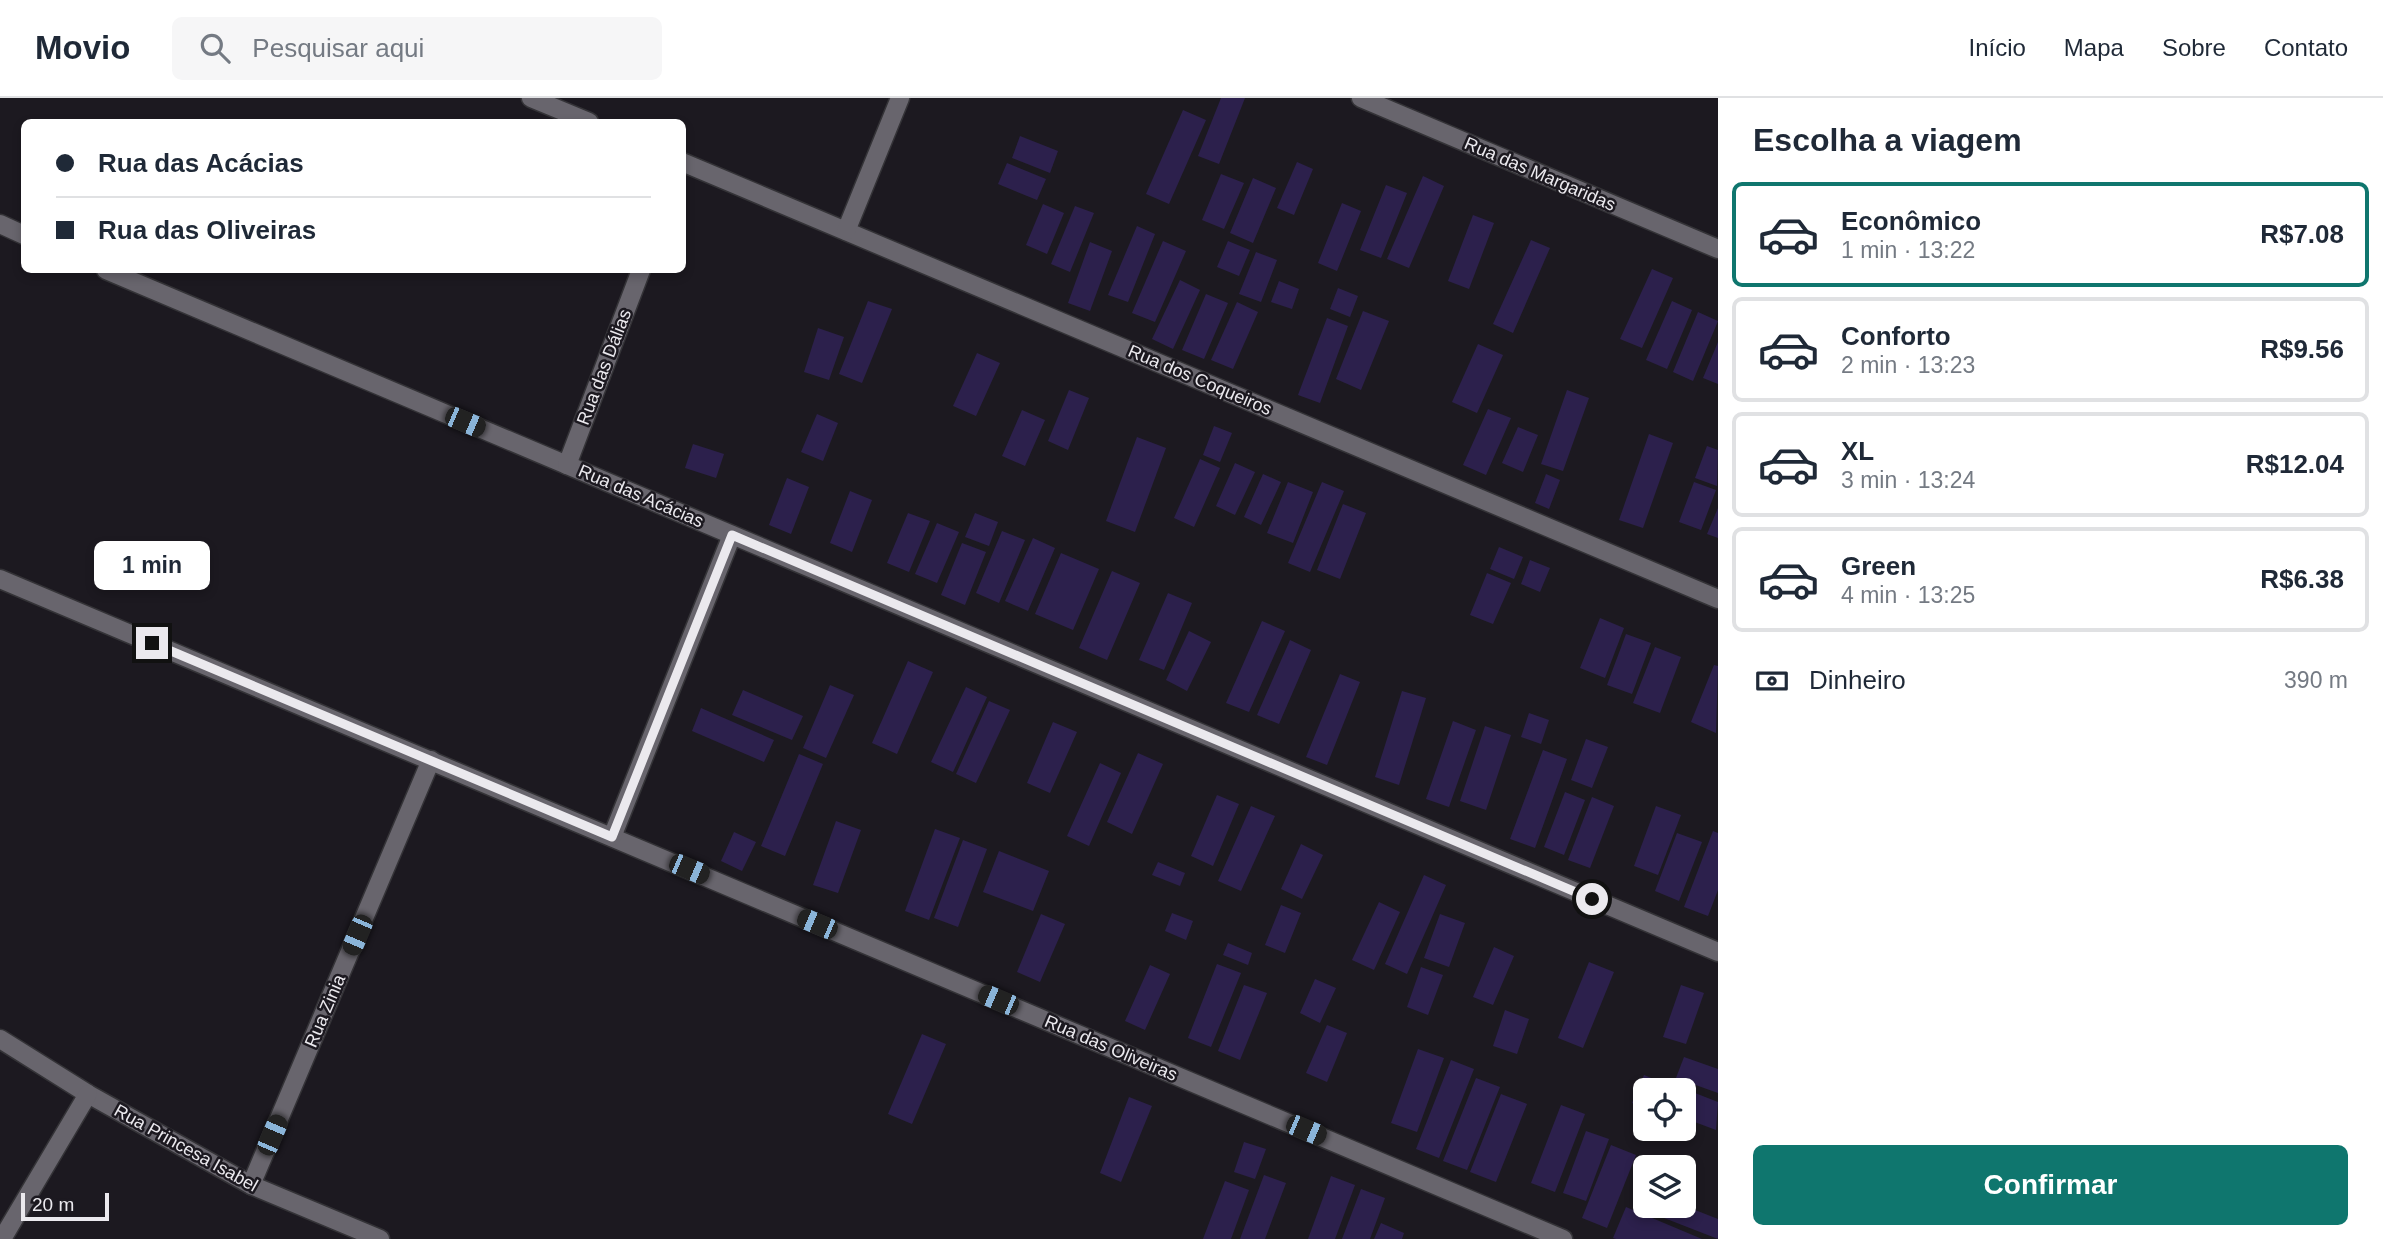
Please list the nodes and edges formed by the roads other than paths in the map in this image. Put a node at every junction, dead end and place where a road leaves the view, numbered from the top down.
1 (531, 98) edge
2 (900, 98) edge
3 (1361, 98) edge
4 (582, 119) edge
5 (686, 164) edge
6 (0, 224) edge
7 (846, 231) junction
8 (21, 234) edge
9 (1718, 250) edge
10 (113, 273) edge
11 (640, 273) edge
12 (567, 465) junction
13 (732, 535) junction
14 (0, 579) edge
15 (1718, 599) edge
16 (431, 760) junction
17 (612, 837) junction
18 (1718, 952) edge
19 (0, 1039) edge
20 (88, 1094) junction
21 (251, 1185) junction
22 (2, 1239) edge
23 (380, 1239) edge
24 (1563, 1239) edge

1 - 4 street
2 - 7 street
3 - 9 street, Rua das Margaridas
5 - 7 street, Rua dos Coqueiros
6 - 8 street
7 - 15 street, Rua dos Coqueiros
10 - 12 street, Rua das Acácias
11 - 12 street, Rua das Dálias
12 - 13 street, Rua das Acácias
13 - 17 street
13 - 18 street, Rua das Acácias
14 - 16 street, Rua das Oliveiras
16 - 17 street, Rua das Oliveiras
16 - 21 street, Rua Zinia
17 - 24 street, Rua das Oliveiras
19 - 20 street, Rua Princesa Isabel
20 - 21 street, Rua Princesa Isabel
20 - 22 street
21 - 23 street, Rua Princesa Isabel

